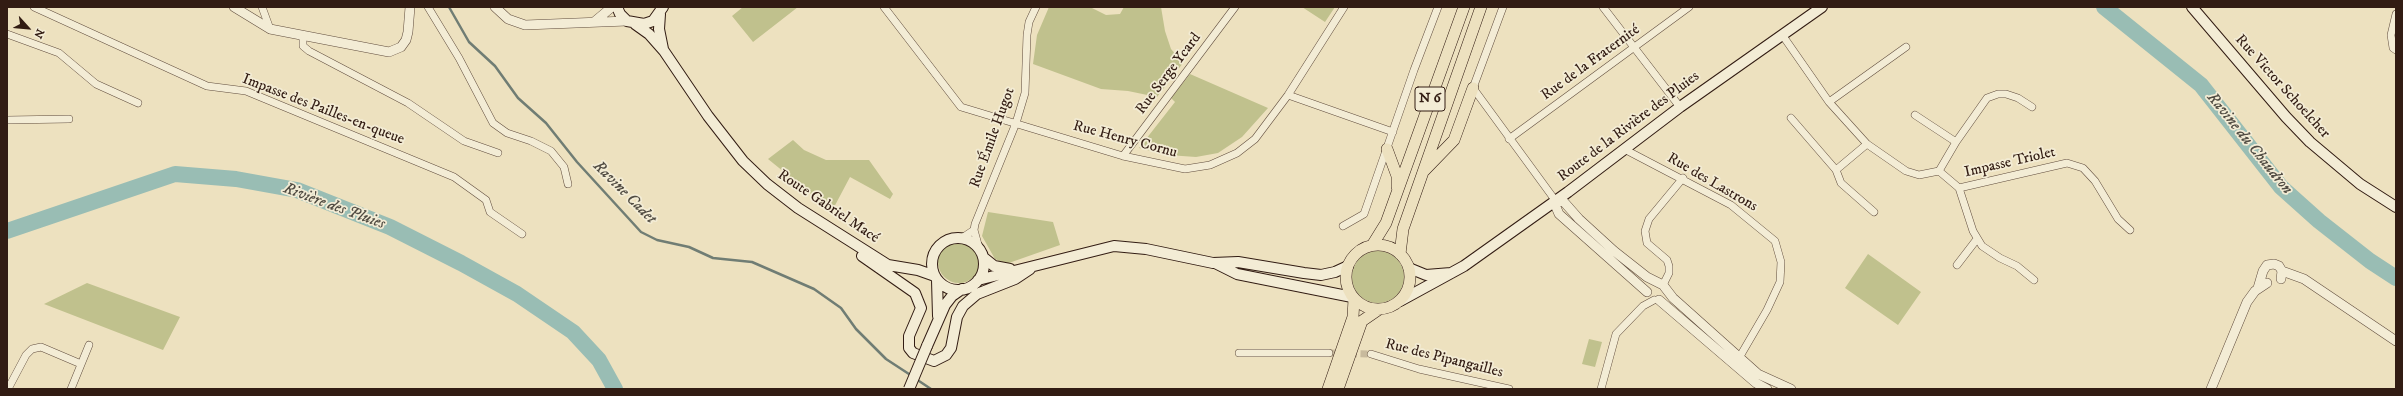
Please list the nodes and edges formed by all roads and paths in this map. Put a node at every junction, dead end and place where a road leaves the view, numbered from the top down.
1 (34, 7) edge
2 (234, 7) edge
3 (262, 7) edge
4 (410, 7) edge
5 (428, 7) edge
6 (495, 7) edge
7 (612, 7) edge
8 (616, 7) edge
9 (884, 7) edge
10 (1036, 7) edge
11 (1235, 7) edge
12 (1344, 7) edge
13 (1438, 7) edge
14 (1464, 7) edge
15 (1481, 7) edge
16 (1503, 7) edge
17 (1603, 7) edge
18 (1689, 7) edge
19 (2192, 7) edge
20 (1819, 8) edge
21 (662, 11) edge
22 (2396, 14) edge
23 (594, 22) junction
24 (631, 23) junction
25 (270, 29) junction
26 (7, 34) edge
27 (303, 35) junction
28 (1783, 36) junction
29 (1906, 47) dead end
30 (1634, 48) junction
31 (2396, 50) edge
32 (664, 51) junction
33 (1473, 88) junction
34 (1288, 95) junction
35 (138, 102) dead end
36 (1829, 102) junction
37 (1680, 107) junction
38 (2032, 108) dead end
39 (1915, 115) dead end
40 (1791, 118) dead end
41 (69, 119) dead end
42 (7, 120) edge
43 (1016, 123) junction
44 (1393, 132) junction
45 (1509, 139) junction
46 (1956, 142) junction
47 (1868, 144) junction
48 (1624, 149) junction
49 (1387, 150) junction
50 (498, 153) dead end
51 (1123, 156) junction
52 (1836, 170) junction
53 (1940, 171) junction
54 (1421, 174) junction
55 (1683, 178) junction
56 (568, 184) dead end
57 (1959, 188) junction
58 (1397, 192) junction
59 (1556, 200) junction
60 (2396, 207) edge
61 (1874, 212) dead end
62 (1344, 226) dead end
63 (974, 230) junction
64 (2130, 230) dead end
65 (522, 234) dead end
66 (839, 235) junction
67 (962, 238) junction
68 (1976, 240) junction
69 (1373, 244) junction
70 (979, 248) junction
71 (1400, 254) junction
72 (984, 258) junction
73 (932, 261) junction
74 (1213, 262) junction
75 (1957, 265) dead end
76 (1348, 266) junction
77 (1032, 267) junction
78 (1409, 268) junction
79 (918, 270) junction
80 (1016, 270) junction
81 (1455, 272) junction
82 (2285, 275) junction
83 (936, 278) junction
84 (2265, 279) junction
85 (978, 280) junction
86 (2034, 280) dead end
87 (1661, 286) junction
88 (962, 290) junction
89 (1652, 297) junction
90 (1353, 298) junction
91 (1400, 301) junction
92 (1378, 310) junction
93 (938, 318) junction
94 (2396, 341) edge
95 (89, 345) dead end
96 (1329, 353) tunnel mouth
97 (1240, 354) dead end
98 (1372, 354) tunnel mouth
99 (1738, 358) junction
100 (81, 364) junction
101 (8, 389) edge
102 (71, 389) edge
103 (909, 389) edge
104 (1328, 389) edge
105 (1338, 389) edge
106 (1509, 389) edge
107 (1601, 389) edge
108 (1767, 389) edge
109 (1791, 389) edge
110 (2211, 389) edge

1 - 65 street, Impasse des Pailles-en-queue
2 - 25 street
3 - 25 street
4 - 27 street
5 - 56 street
6 - 23 street
7 - 23 street
8 - 24 main road, Route Gabriel Macé
9 - 43 street, Rue Henry Cornu
10 - 43 street, Rue Émile Hugot
11 - 51 street, Rue Serge Ycard
12 - 34 street, Rue Henry Cornu
13 - 44 street
14 - 58 main road, N 6
15 - 54 main road, N 6
16 - 33 street
17 - 30 street
18 - 30 street, Rue de la Fraternité
19 - 60 main road, Rue Victor Schoelcher
20 - 28 main road, Route de la Rivière des Pluies
21 - 24 main road
21 - 32 main road, Route Gabriel Macé
22 - 31 street
23 - 24 street
24 - 32 main road, Route Gabriel Macé
25 - 27 street
26 - 35 street
27 - 50 street
28 - 36 street
28 - 37 main road, Route de la Rivière des Pluies
29 - 36 street
30 - 37 street
30 - 45 street, Rue de la Fraternité
32 - 66 main road, Route Gabriel Macé
33 - 45 street
33 - 54 main road
34 - 44 street
34 - 51 street, Rue Henry Cornu
36 - 47 street
37 - 48 main road, Route de la Rivière des Pluies
38 - 46 street, Impasse Triolet
39 - 46 street
40 - 52 street
41 - 42 street
43 - 51 street, Rue Henry Cornu
43 - 63 street, Rue Émile Hugot
44 - 49 street
45 - 59 street
46 - 53 street, Impasse Triolet
47 - 52 street
47 - 53 street
48 - 55 street, Rue des Lastrons
48 - 59 main road, Route de la Rivière des Pluies
49 - 58 main road
49 - 62 street
52 - 61 street
53 - 57 street, Impasse Triolet
54 - 71 main road, N 6
55 - 87 street
55 - 99 street, Rue des Lastrons
57 - 64 street, Impasse Triolet
57 - 68 street, Impasse Triolet
58 - 69 main road, N 6
59 - 81 main road, Route de la Rivière des Pluies
59 - 87 street
59 - 89 street
63 - 67 street
63 - 70 street
66 - 77 main road
66 - 79 main road, Route Gabriel Macé
67 - 70 main road
67 - 73 main road
68 - 75 street
68 - 86 street
69 - 71 main road
69 - 76 main road, N 6
70 - 72 main road
71 - 78 main road
72 - 80 main road
72 - 85 main road
73 - 79 main road
73 - 83 main road
74 - 76 main road
74 - 77 main road
74 - 90 main road
76 - 90 main road
77 - 80 main road
78 - 81 main road
78 - 91 main road
79 - 83 main road, Route Gabriel Macé
80 - 85 main road
81 - 91 main road
82 - 84 street
82 - 84 street
82 - 94 street
83 - 88 main road
83 - 93 main road
84 - 110 street
85 - 88 main road
87 - 89 street
87 - 89 street
87 - 99 street
88 - 93 main road
89 - 107 street
89 - 108 street
90 - 92 main road
90 - 104 main road
91 - 92 main road
92 - 105 main road
93 - 103 main road, bridge
95 - 100 street
96 - 97 street
98 - 106 street, Rue des Pipangailles
99 - 109 street
100 - 101 street
100 - 102 street

